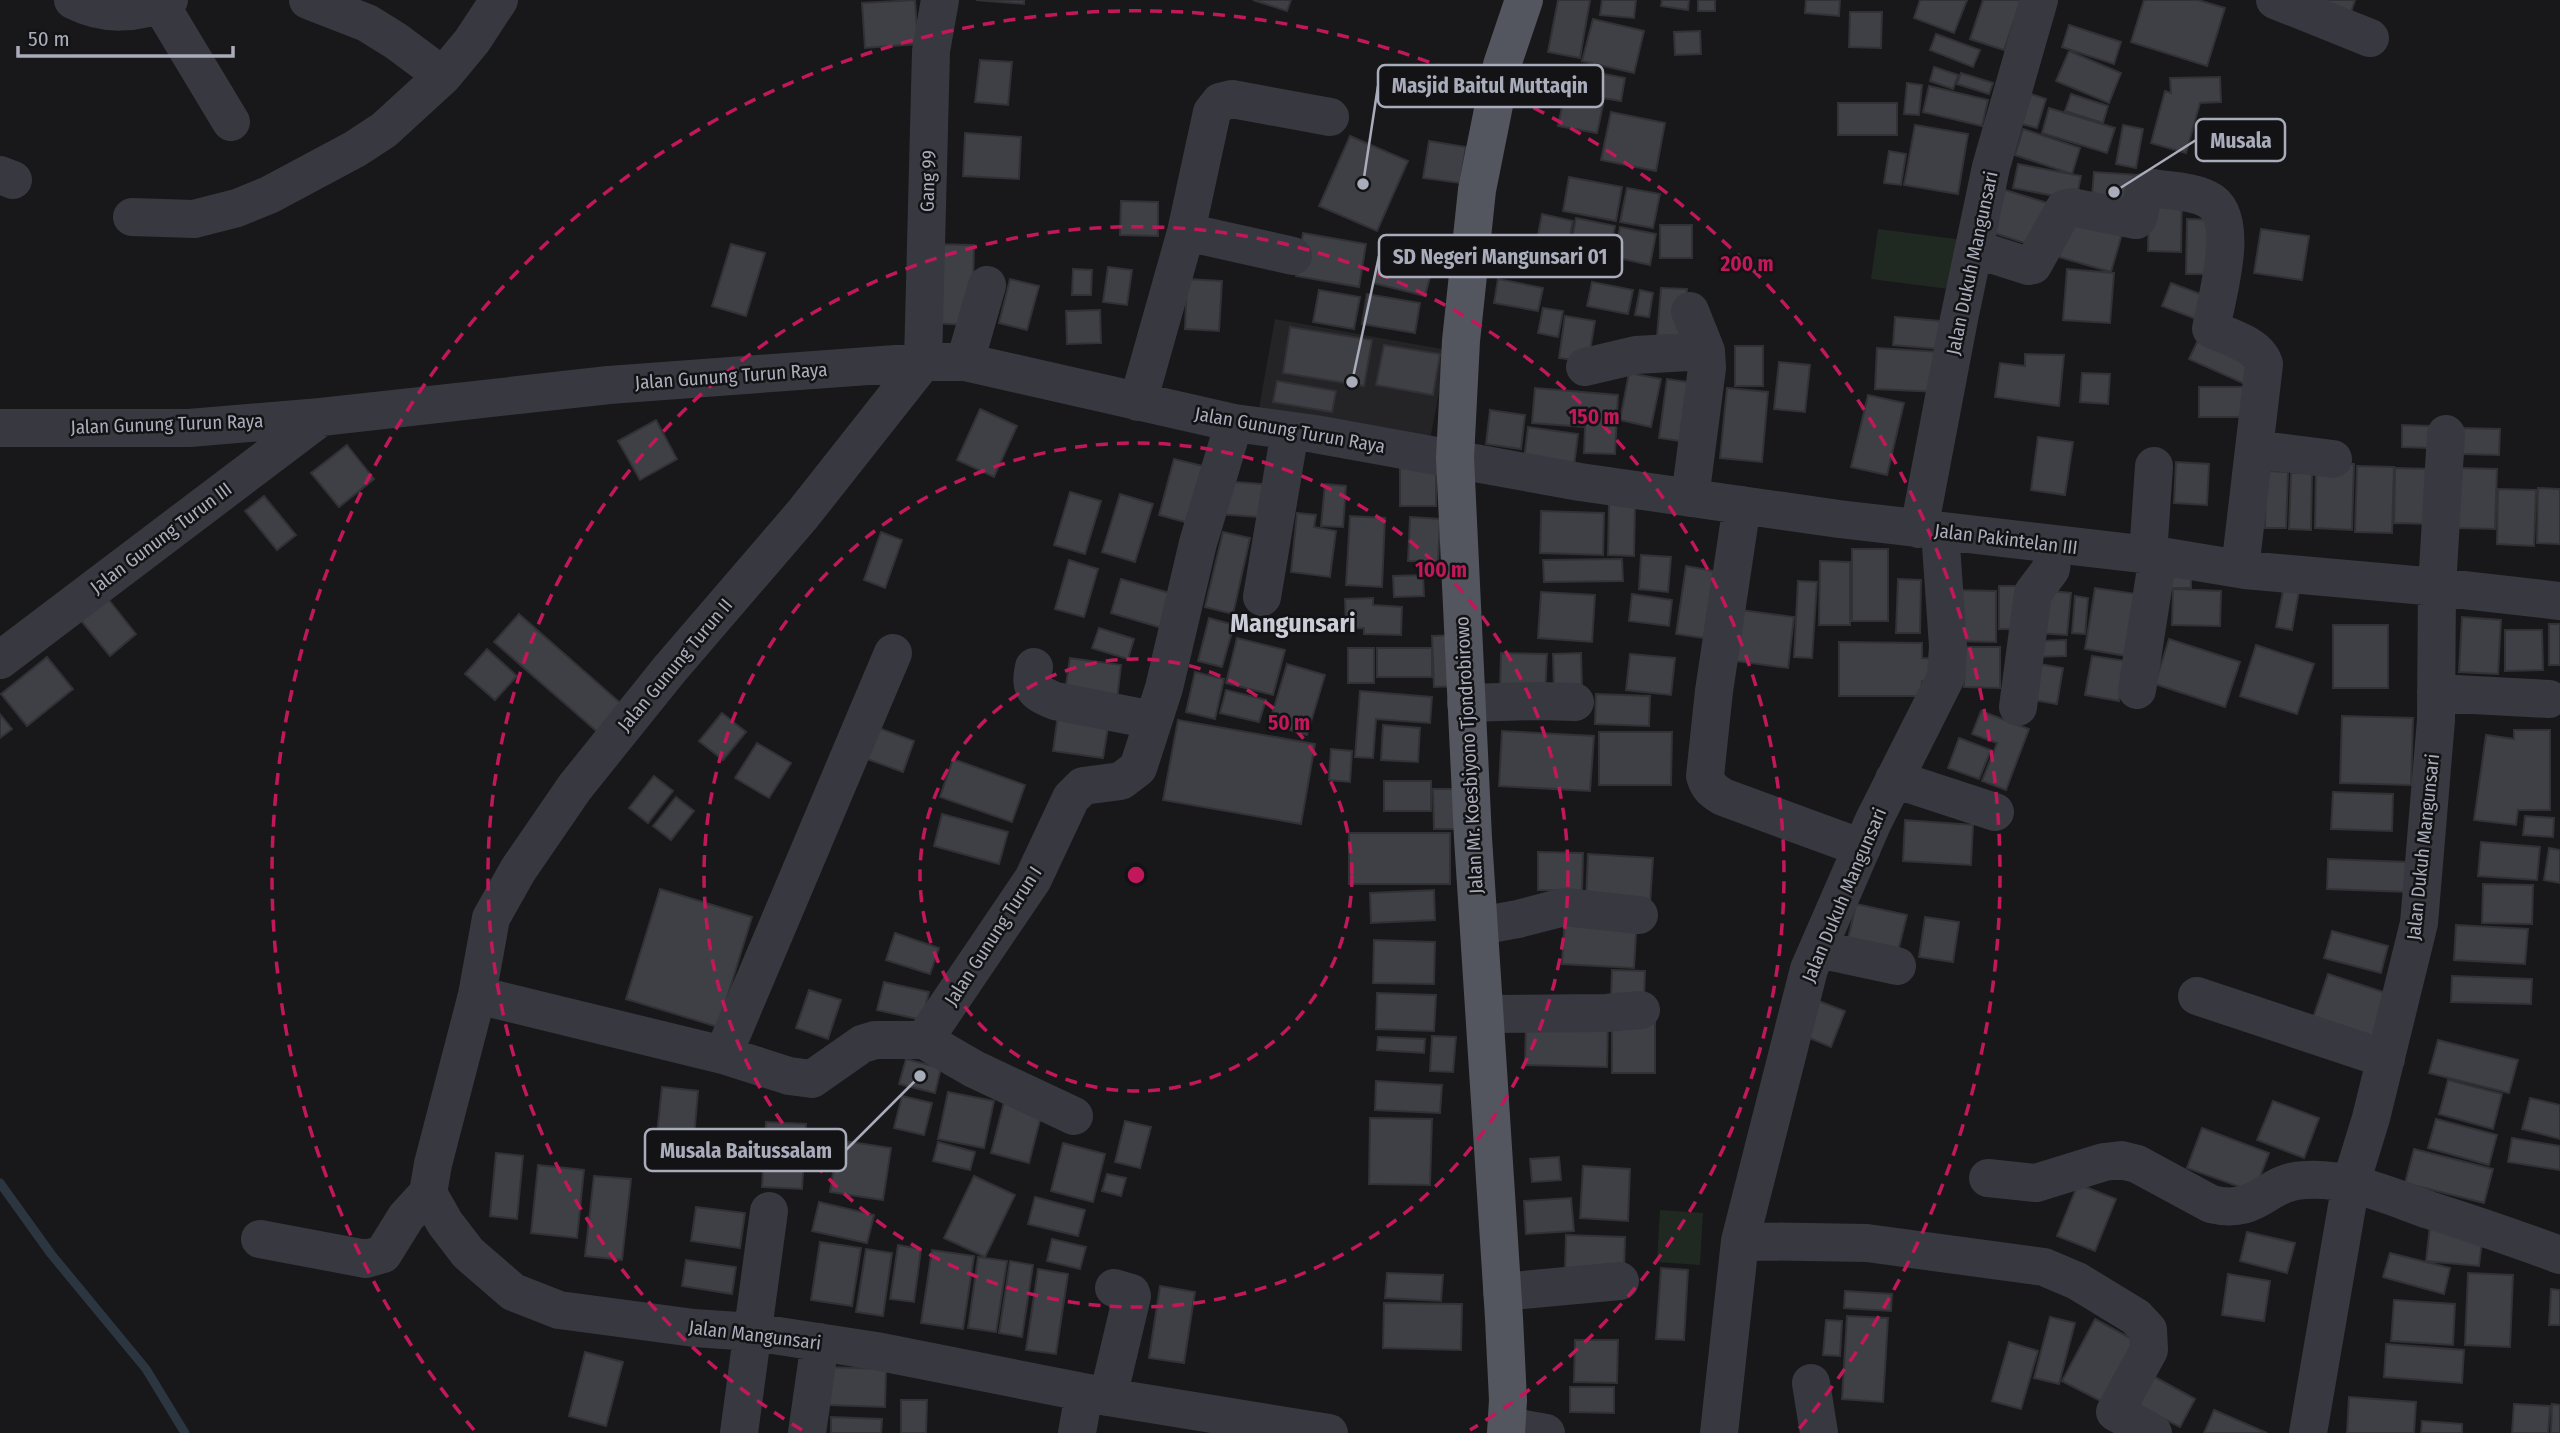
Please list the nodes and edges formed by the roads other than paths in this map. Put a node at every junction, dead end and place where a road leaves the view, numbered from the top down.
1 (73, 0) edge
2 (308, 0) edge
3 (499, 0) edge
4 (940, 0) edge
5 (1524, 0) edge
6 (2039, 0) edge
7 (2275, 0) edge
8 (165, 2) edge
9 (2370, 38) dead end
10 (443, 76) junction
11 (1330, 117) dead end
12 (230, 122) dead end
13 (132, 217) dead end
14 (1186, 232) junction
15 (1975, 249) junction
16 (1293, 256) dead end
17 (987, 285) dead end
18 (1690, 312) dead end
19 (1706, 351) junction
20 (923, 362) junction
21 (965, 362) junction
22 (1585, 367) dead end
23 (1138, 402) junction
24 (321, 417) junction
25 (1234, 423) junction
26 (0, 428) edge
27 (1290, 431) junction
28 (2446, 434) dead end
29 (2255, 449) junction
30 (1455, 458) junction
31 (2333, 459) dead end
32 (2154, 466) dead end
33 (1690, 498) junction
34 (1742, 505) junction
35 (1930, 530) junction
36 (2054, 544) junction
37 (2153, 556) junction
38 (2240, 569) junction
39 (2437, 587) junction
40 (1262, 597) dead end
41 (2560, 601) edge
42 (893, 653) dead end
43 (0, 660) edge
44 (1034, 667) dead end
45 (2137, 690) dead end
46 (2436, 693) junction
47 (2549, 699) dead end
48 (1575, 702) dead end
49 (1466, 703) junction
50 (2018, 707) dead end
51 (1153, 720) junction
52 (1895, 779) junction
53 (1995, 812) dead end
54 (1861, 848) junction
55 (1639, 915) dead end
56 (1479, 926) junction
57 (1818, 948) junction
58 (1897, 966) dead end
59 (477, 995) junction
60 (2197, 996) dead end
61 (1641, 1010) dead end
62 (1485, 1014) junction
63 (924, 1040) junction
64 (723, 1055) junction
65 (2386, 1059) junction
66 (1074, 1116) dead end
67 (1988, 1178) dead end
68 (2351, 1183) junction
69 (428, 1193) junction
70 (769, 1212) dead end
71 (260, 1239) dead end
72 (1740, 1241) junction
73 (2560, 1255) edge
74 (1620, 1281) dead end
75 (1114, 1288) dead end
76 (1503, 1292) junction
77 (753, 1332) junction
78 (820, 1342) junction
79 (1811, 1382) dead end
80 (1096, 1395) junction
81 (2138, 1425) edge
82 (1506, 1430) edge
83 (739, 1433) edge
84 (807, 1433) edge
85 (1077, 1433) edge
86 (1329, 1433) edge
87 (1546, 1433) edge
88 (1719, 1433) edge
89 (1819, 1433) edge
90 (2308, 1433) edge

1 - 8 street
2 - 10 street
3 - 10 street
4 - 20 street, Gang 99
5 - 30 main road, Jalan Mr. Koesbiyono Tjondrobirowo
6 - 15 street, Jalan Dukuh Mangunsari
7 - 9 street
8 - 12 street
10 - 13 street
11 - 14 street
14 - 16 street
14 - 23 street
15 - 29 street
15 - 35 street, Jalan Dukuh Mangunsari
17 - 21 street
18 - 19 street
19 - 22 street
19 - 33 street
20 - 21 street, Jalan Gunung Turun Raya
20 - 24 street, Jalan Gunung Turun Raya
20 - 59 street, Jalan Gunung Turun II
21 - 23 street, Jalan Gunung Turun Raya
23 - 25 street, Jalan Gunung Turun Raya
24 - 26 street, Jalan Gunung Turun Raya
24 - 43 street, Jalan Gunung Turun III
25 - 27 street, Jalan Gunung Turun Raya
25 - 51 street, Jalan Gunung Turun I
27 - 30 street, Jalan Gunung Turun Raya
27 - 40 street
28 - 39 street, Jalan Dukuh Mangunsari
29 - 31 street
29 - 38 street
30 - 33 street, Jalan Pakintelan III
30 - 49 main road, Jalan Mr. Koesbiyono Tjondrobirowo
32 - 37 street
33 - 34 street, Jalan Pakintelan III
34 - 35 street, Jalan Pakintelan III
34 - 54 street
35 - 36 street, Jalan Pakintelan III
35 - 52 street, Jalan Dukuh Mangunsari
36 - 37 street, Jalan Pakintelan III
36 - 50 street
37 - 38 street, Jalan Pakintelan III
37 - 45 street
38 - 39 street, Jalan Pakintelan III
39 - 41 street, Jalan Pakintelan III
39 - 46 street, Jalan Dukuh Mangunsari
42 - 64 street
44 - 51 street
46 - 47 street
46 - 65 street, Jalan Dukuh Mangunsari
48 - 49 street
49 - 56 main road, Jalan Mr. Koesbiyono Tjondrobirowo
51 - 63 street, Jalan Gunung Turun I
52 - 53 street
52 - 54 street, Jalan Dukuh Mangunsari
54 - 57 street, Jalan Dukuh Mangunsari
55 - 56 street
56 - 62 main road, Jalan Mr. Koesbiyono Tjondrobirowo
57 - 58 street
57 - 72 street, Jalan Dukuh Mangunsari
59 - 64 street
59 - 69 street
60 - 65 street
61 - 62 street
62 - 76 main road, Jalan Mr. Koesbiyono Tjondrobirowo
63 - 64 street
63 - 66 street
65 - 68 street, Jalan Dukuh Mangunsari
67 - 68 street
68 - 73 street
68 - 90 street, Jalan Dukuh Mangunsari
69 - 71 street
69 - 77 street, Jalan Mangunsari
70 - 77 street
72 - 81 street
72 - 88 street, Jalan Dukuh Mangunsari
74 - 76 street
75 - 80 street
76 - 82 main road, Jalan Mr. Koesbiyono Tjondrobirowo
77 - 78 street, Jalan Mangunsari
77 - 83 street
78 - 80 street, Jalan Mangunsari
78 - 84 street
79 - 89 street
80 - 85 street
80 - 86 street, Jalan Mangunsari
82 - 87 street

